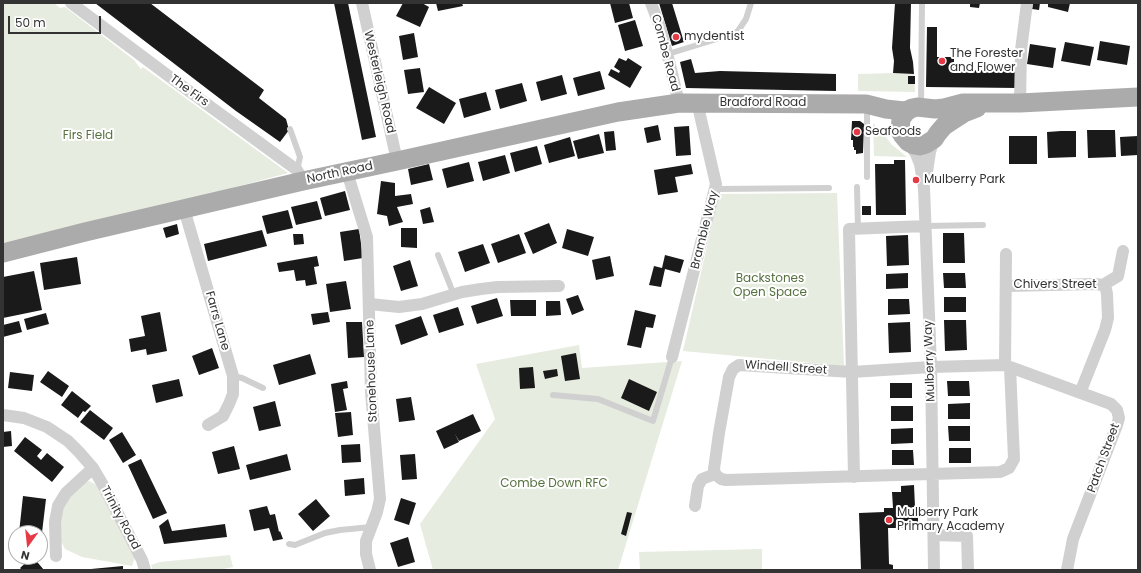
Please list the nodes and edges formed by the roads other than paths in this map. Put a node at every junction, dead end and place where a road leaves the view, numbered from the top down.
1 (71, 3) edge
2 (362, 3) edge
3 (651, 3) edge
4 (751, 3) edge
5 (922, 3) edge
6 (1028, 3) edge
7 (668, 54) junction
8 (1138, 97) edge
9 (679, 103) junction
10 (698, 103) junction
11 (1020, 103) junction
12 (998, 104) junction
13 (867, 106) junction
14 (919, 107) junction
15 (290, 129) dead end
16 (904, 136) junction
17 (936, 136) junction
18 (397, 162) junction
19 (347, 172) junction
20 (300, 175) junction
21 (867, 177) dead end
22 (857, 187) dead end
23 (924, 187) junction
24 (829, 188) dead end
25 (715, 189) junction
26 (184, 209) junction
27 (983, 225) dead end
28 (926, 226) junction
29 (858, 228) junction
30 (1123, 251) dead end
31 (3, 253) edge
32 (1006, 254) dead end
33 (438, 255) dead end
34 (559, 286) dead end
35 (1007, 286) junction
36 (1103, 286) junction
37 (454, 294) junction
38 (370, 304) junction
39 (672, 357) joint
40 (1008, 366) junction
41 (931, 367) junction
42 (852, 372) junction
43 (233, 376) junction
44 (263, 388) dead end
45 (1080, 393) junction
46 (553, 395) dead end
47 (3, 415) edge
48 (208, 425) dead end
49 (93, 468) junction
50 (715, 474) junction
51 (933, 474) junction
52 (854, 478) junction
53 (695, 506) dead end
54 (371, 527) junction
55 (934, 535) junction
56 (289, 544) dead end
57 (56, 556) dead end
58 (145, 570) edge
59 (370, 570) edge
60 (934, 570) edge
61 (968, 570) edge
62 (1067, 570) edge

1 - 20 street, The Firs
2 - 18 street, Westerleigh Road
3 - 7 street, Combe Road
4 - 7 lane
5 - 14 lane
6 - 11 street
7 - 9 street, Combe Road
8 - 11 main road, Bradford Road
9 - 10 main road, Bradford Road
9 - 18 main road, North Road
10 - 13 main road, Bradford Road
10 - 25 street, Bramble Way
11 - 12 main road, Bradford Road
12 - 14 main road, Bradford Road
12 - 17 main road, Bradford Road
13 - 14 main road, Bradford Road
13 - 16 main road, Bradford Road
13 - 21 lane
14 - 16 main road
14 - 17 main road
15 - 20 lane
16 - 17 main road, Bradford Road
16 - 23 street, Mulberry Way
17 - 23 street, Mulberry Way
18 - 19 main road, North Road
19 - 20 main road, North Road
19 - 38 street, Stonehouse Lane
20 - 26 main road, North Road
22 - 29 lane
23 - 28 street, Mulberry Way
24 - 25 lane
25 - 39 street, Bramble Way
26 - 31 main road, North Road
26 - 43 street, Farrs Lane
27 - 28 lane
28 - 29 street
28 - 41 street, Mulberry Way
29 - 42 street
30 - 36 street, Chivers Street
32 - 35 street, Chivers Street
33 - 37 lane
34 - 37 street
35 - 36 street, Chivers Street
35 - 40 street, Chivers Street
36 - 45 street, Chivers Street
37 - 38 street
38 - 54 street, Stonehouse Lane
39 - 46 lane
40 - 41 street, Patch Street
40 - 45 street, Patch Street
40 - 51 street
41 - 42 street, Windell Street
41 - 51 street, Mulberry Way
42 - 50 street, Windell Street
42 - 52 street
43 - 44 lane
43 - 48 street, Farrs Lane
45 - 62 street, Patch Street
47 - 49 street, Trinity Road
49 - 57 street
49 - 58 street, Trinity Road
50 - 52 street
50 - 53 street
51 - 52 street
51 - 55 street, Mulberry Way
54 - 56 lane
54 - 59 street, Stonehouse Lane
55 - 60 street, Mulberry Way
55 - 61 street

